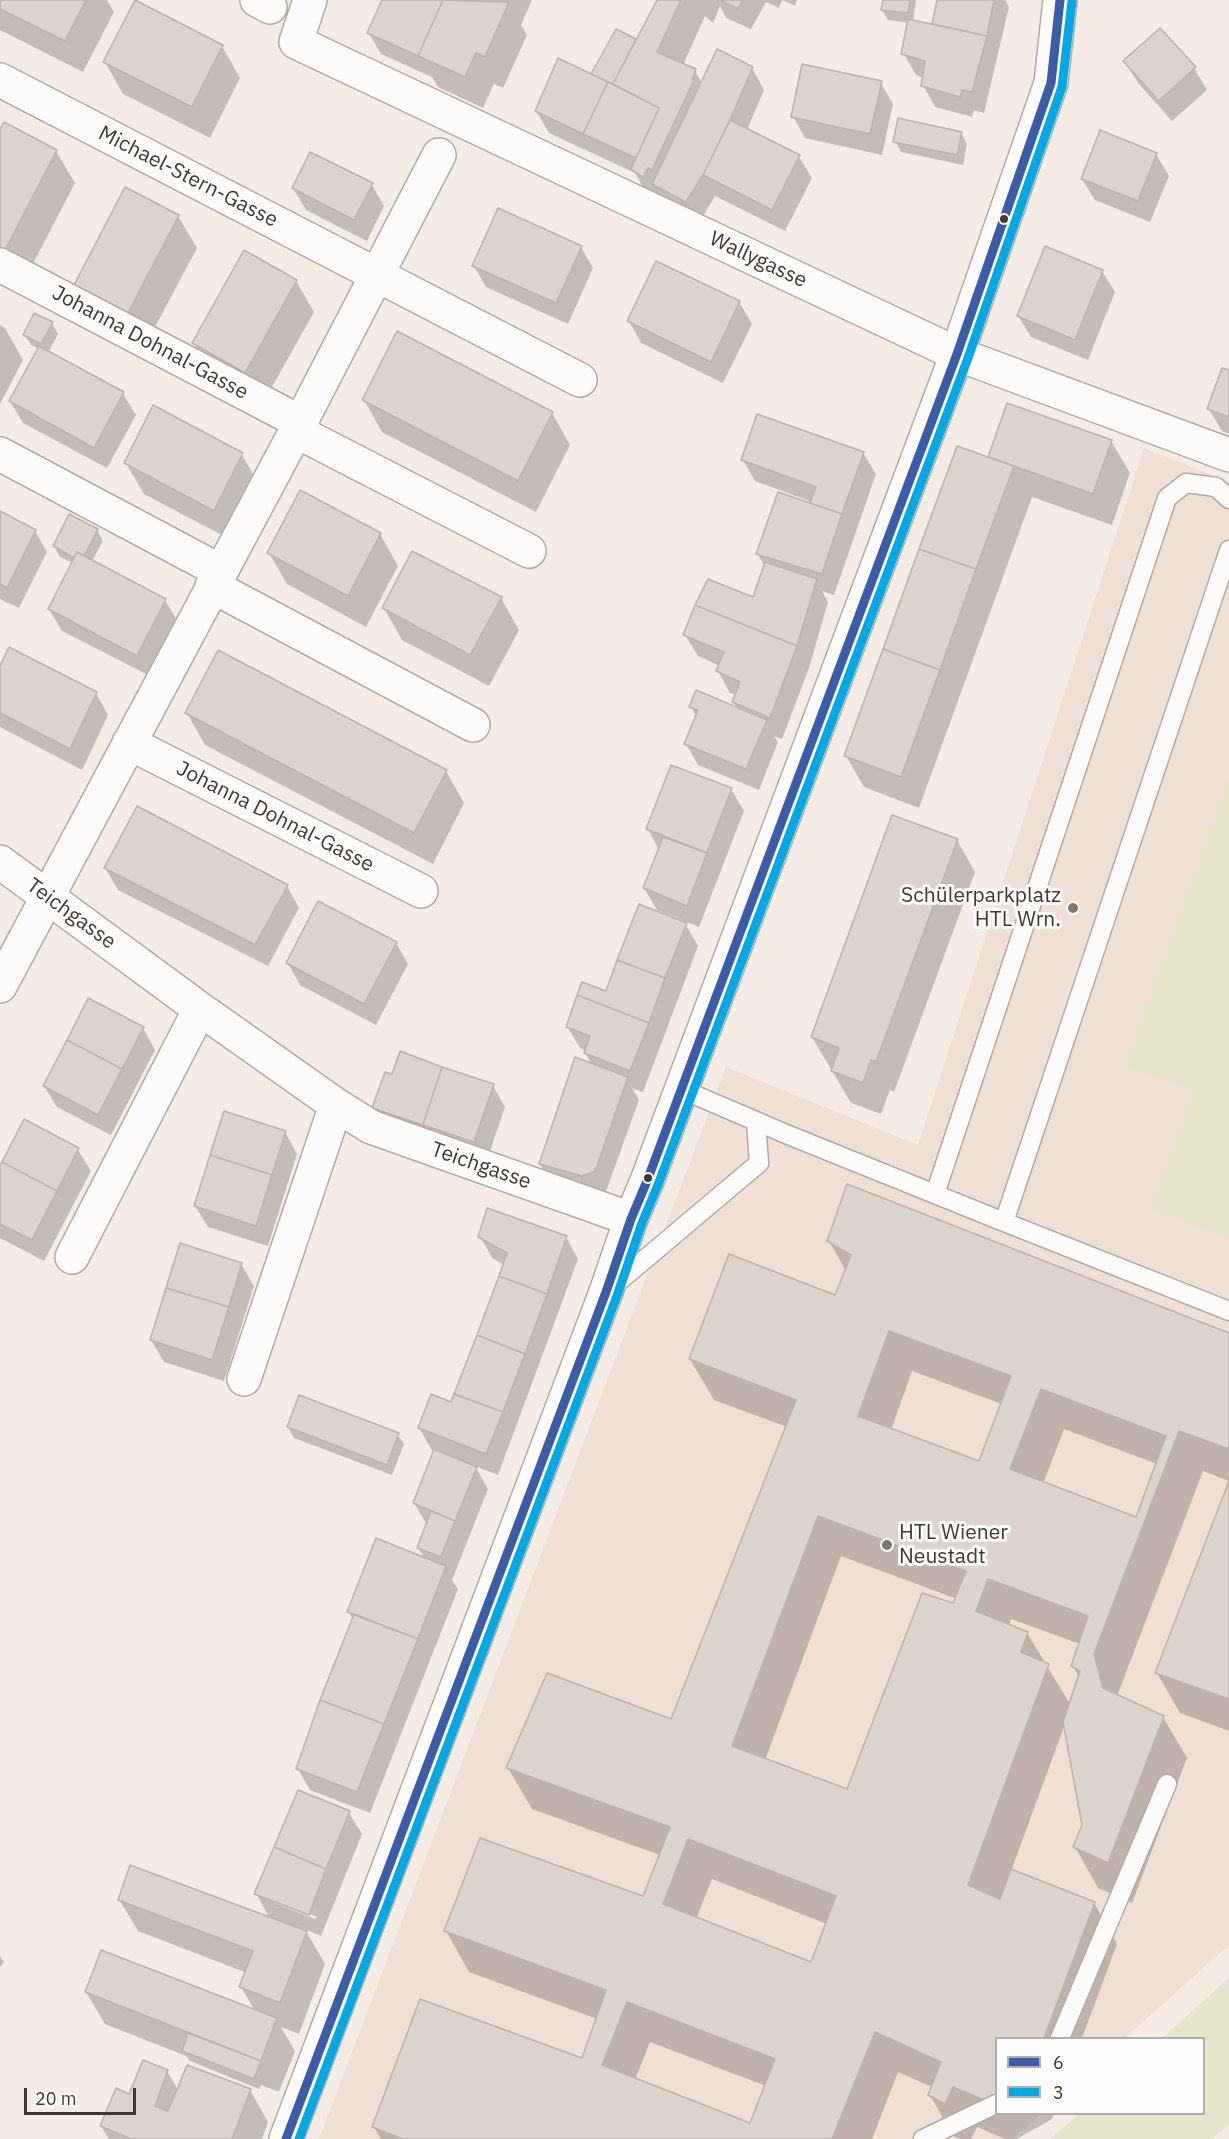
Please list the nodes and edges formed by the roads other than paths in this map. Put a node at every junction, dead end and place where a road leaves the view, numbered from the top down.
1 (310, 0) edge
2 (1060, 0) edge
3 (0, 80) edge
4 (439, 154) dead end
5 (0, 265) edge
6 (375, 275) junction
7 (957, 354) junction
8 (580, 380) dead end
9 (298, 427) junction
10 (0, 454) edge
11 (1229, 455) edge
12 (1229, 499) edge
13 (1229, 550) edge
14 (529, 551) dead end
15 (216, 578) junction
16 (473, 725) dead end
17 (129, 743) junction
18 (0, 861) edge
19 (421, 891) dead end
20 (47, 897) junction
21 (0, 986) edge
22 (200, 1009) junction
23 (681, 1089) junction
24 (336, 1105) junction
25 (756, 1122) junction
26 (935, 1194) junction
27 (631, 1219) junction
28 (1004, 1222) junction
29 (72, 1257) dead end
30 (606, 1292) junction
31 (1229, 1311) edge
32 (244, 1379) dead end
33 (1167, 1784) dead end
34 (1060, 2037) edge
35 (995, 2104) edge
36 (286, 2139) edge
37 (923, 2139) edge

1 - 7 street, Wallygasse
2 - 7 street
3 - 6 street, Michael-Stern-Gasse
4 - 6 street
5 - 9 street, Johanna Dohnal-Gasse
6 - 8 street
6 - 9 street
7 - 11 street, Wallygasse
7 - 23 street
9 - 14 street, Johanna Dohnal-Gasse
9 - 15 street
10 - 15 street
12 - 26 lane
13 - 28 lane
15 - 16 street
15 - 17 street
17 - 19 street, Johanna Dohnal-Gasse
17 - 20 street
18 - 20 street, Teichgasse
20 - 21 street
20 - 22 street, Teichgasse
22 - 24 street, Teichgasse
22 - 29 street
23 - 25 lane
23 - 27 street
24 - 27 street, Teichgasse
24 - 32 street
25 - 26 lane
25 - 30 lane
26 - 28 lane
27 - 30 street
28 - 31 lane
30 - 36 street
33 - 34 lane
35 - 37 lane

